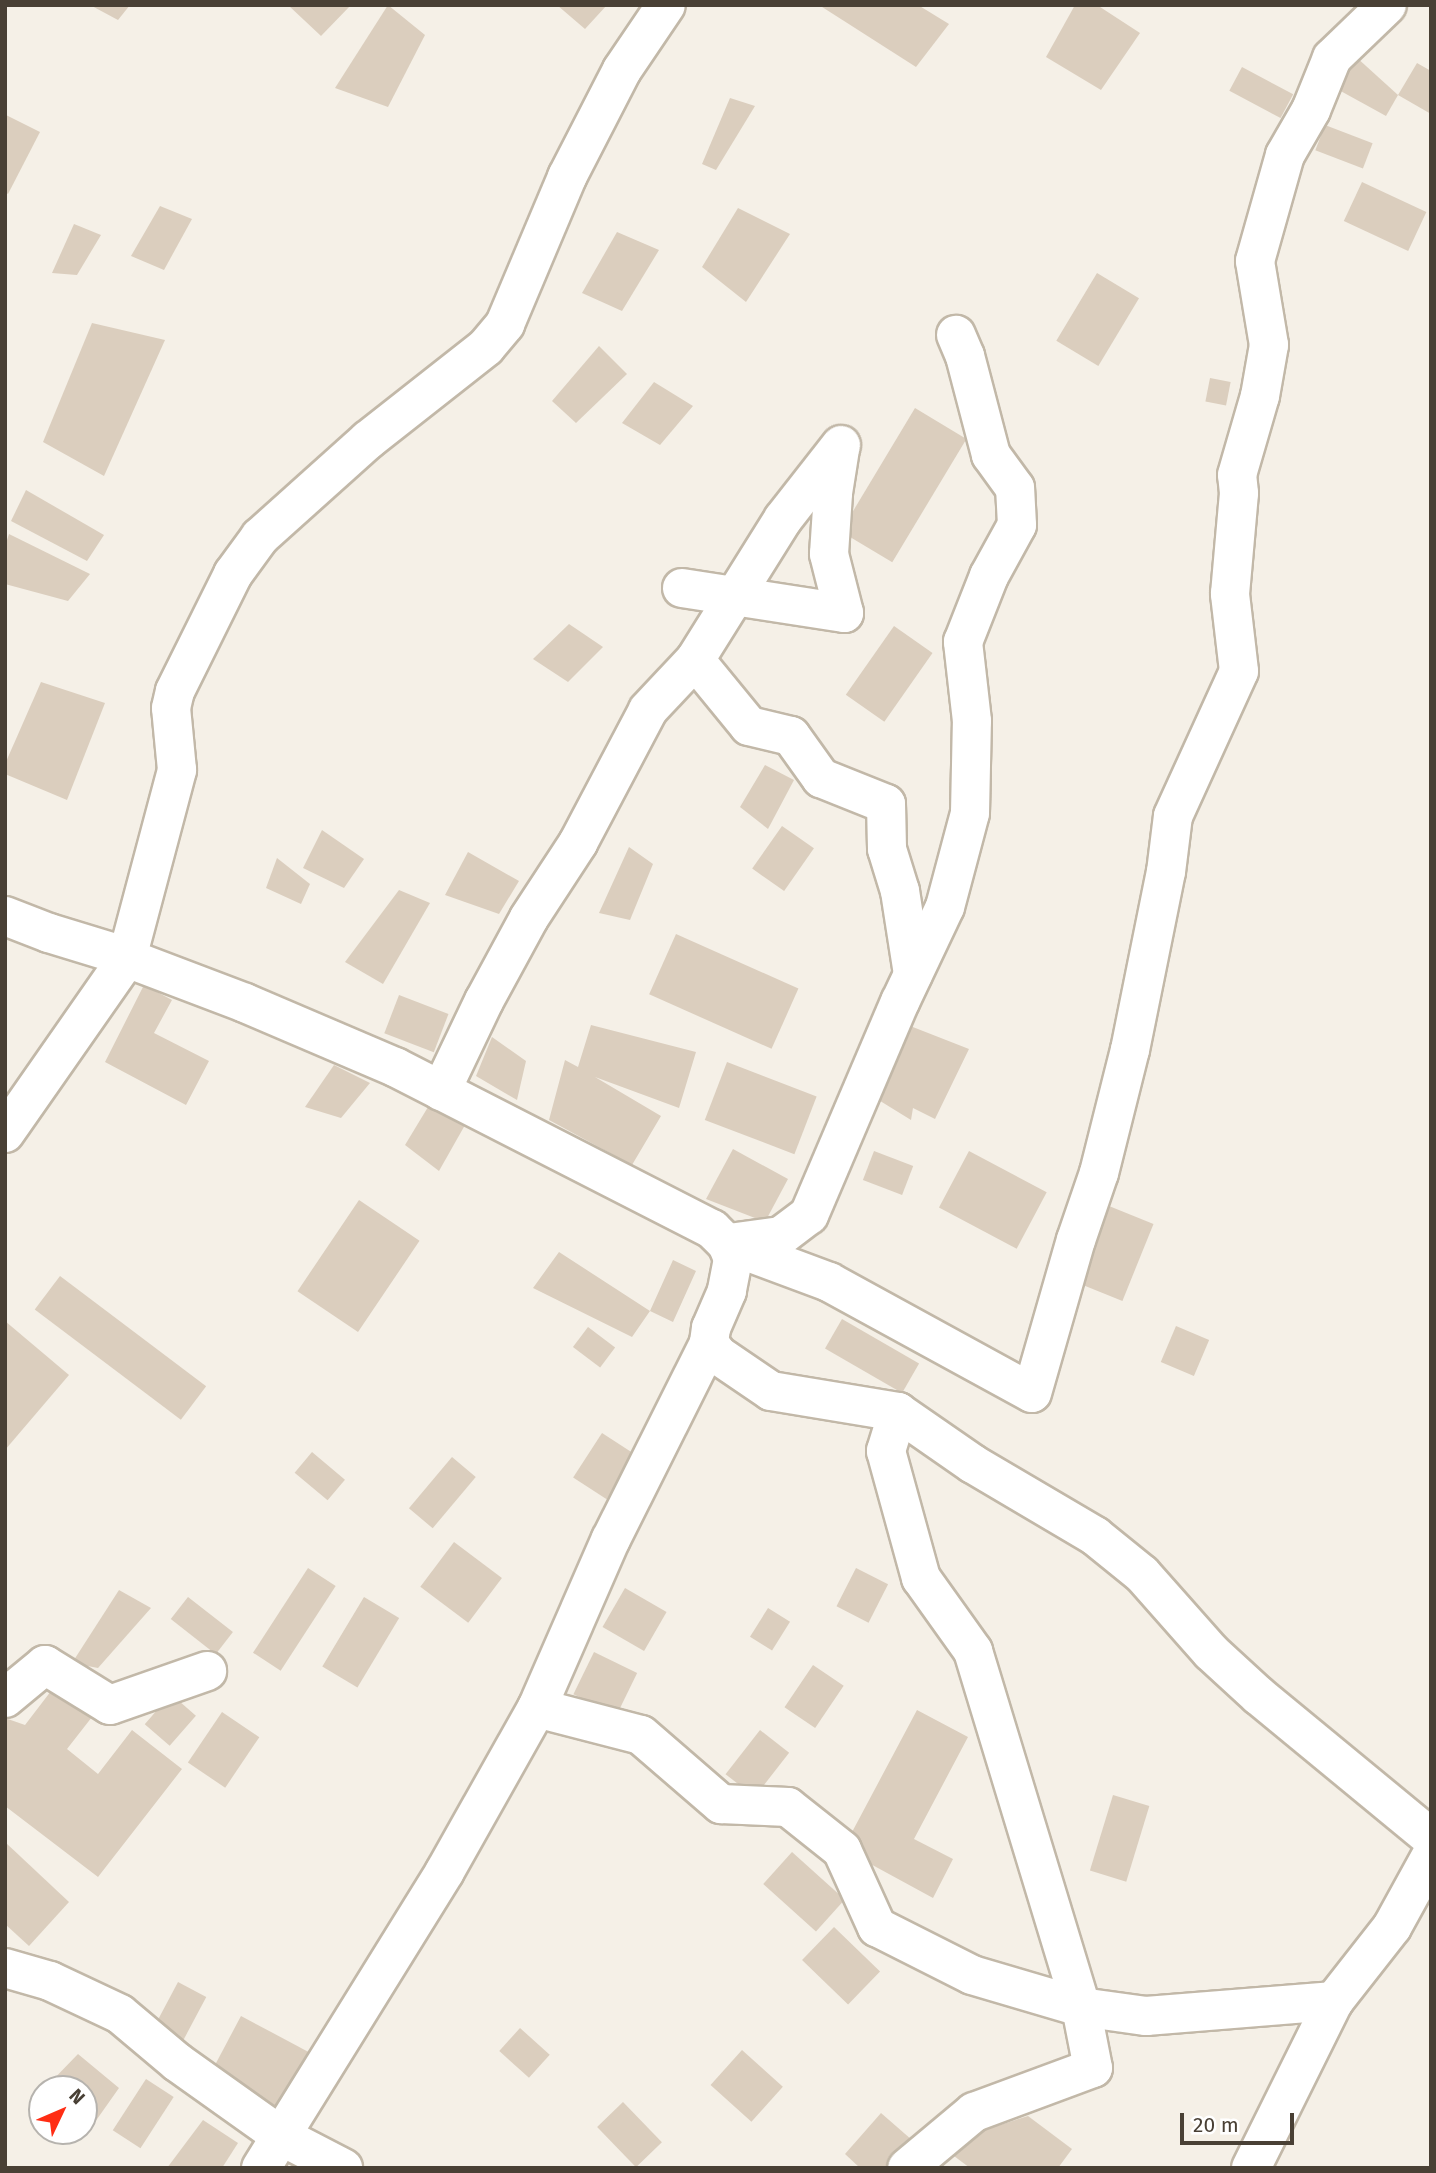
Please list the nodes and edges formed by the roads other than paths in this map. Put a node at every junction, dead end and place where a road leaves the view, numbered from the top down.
1 (666, 5) edge
2 (1387, 5) edge
3 (956, 335) dead end
4 (682, 589) dead end
5 (695, 660) junction
6 (5, 916) edge
7 (127, 958) junction
8 (913, 974) junction
9 (441, 1091) junction
10 (5, 1133) edge
11 (727, 1244) junction
12 (709, 1343) junction
13 (898, 1412) junction
14 (207, 1671) dead end
15 (5, 1698) edge
16 (537, 1708) junction
17 (1431, 1838) edge
18 (1431, 1856) edge
19 (5, 1968) edge
20 (1334, 2001) junction
21 (1081, 2007) junction
22 (281, 2136) junction
23 (261, 2168) edge
24 (343, 2168) edge
25 (907, 2168) edge
26 (1251, 2168) edge

1 - 7 street
2 - 11 street
3 - 8 street
4 - 5 street
5 - 8 street
5 - 9 street
6 - 7 street
7 - 9 street
7 - 10 street
8 - 11 street
9 - 11 street
11 - 12 street
12 - 13 street
12 - 16 street
13 - 17 street
13 - 21 street
14 - 15 street
16 - 21 street
16 - 22 street
18 - 20 street
19 - 22 street
20 - 21 street
20 - 26 street
21 - 25 street
22 - 23 street
22 - 24 street

